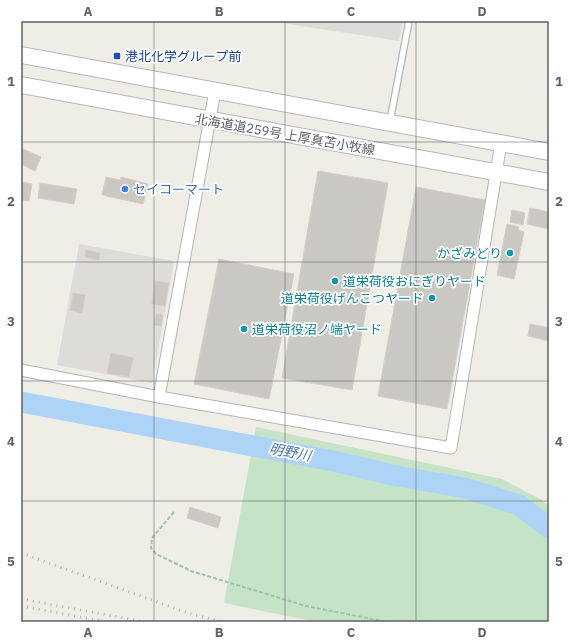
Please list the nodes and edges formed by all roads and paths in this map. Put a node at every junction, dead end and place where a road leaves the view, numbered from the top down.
1 (409, 21) edge
2 (21, 55) edge
3 (21, 85) edge
4 (215, 91) junction
5 (210, 121) junction
6 (389, 123) junction
7 (501, 144) junction
8 (549, 152) edge
9 (496, 173) junction
10 (549, 182) edge
11 (21, 370) edge
12 (159, 397) junction
13 (174, 512) dead end
14 (387, 622) edge

1 - 6 lane
2 - 4 main road
3 - 5 main road, 北海道道259号 上厚真苫小牧線
4 - 5 street
4 - 6 main road
5 - 9 main road, 北海道道259号 上厚真苫小牧線
5 - 12 street
6 - 7 main road
7 - 8 main road
7 - 9 street
9 - 10 main road, 北海道道259号 上厚真苫小牧線
9 - 12 street
11 - 12 street
13 - 14 path

